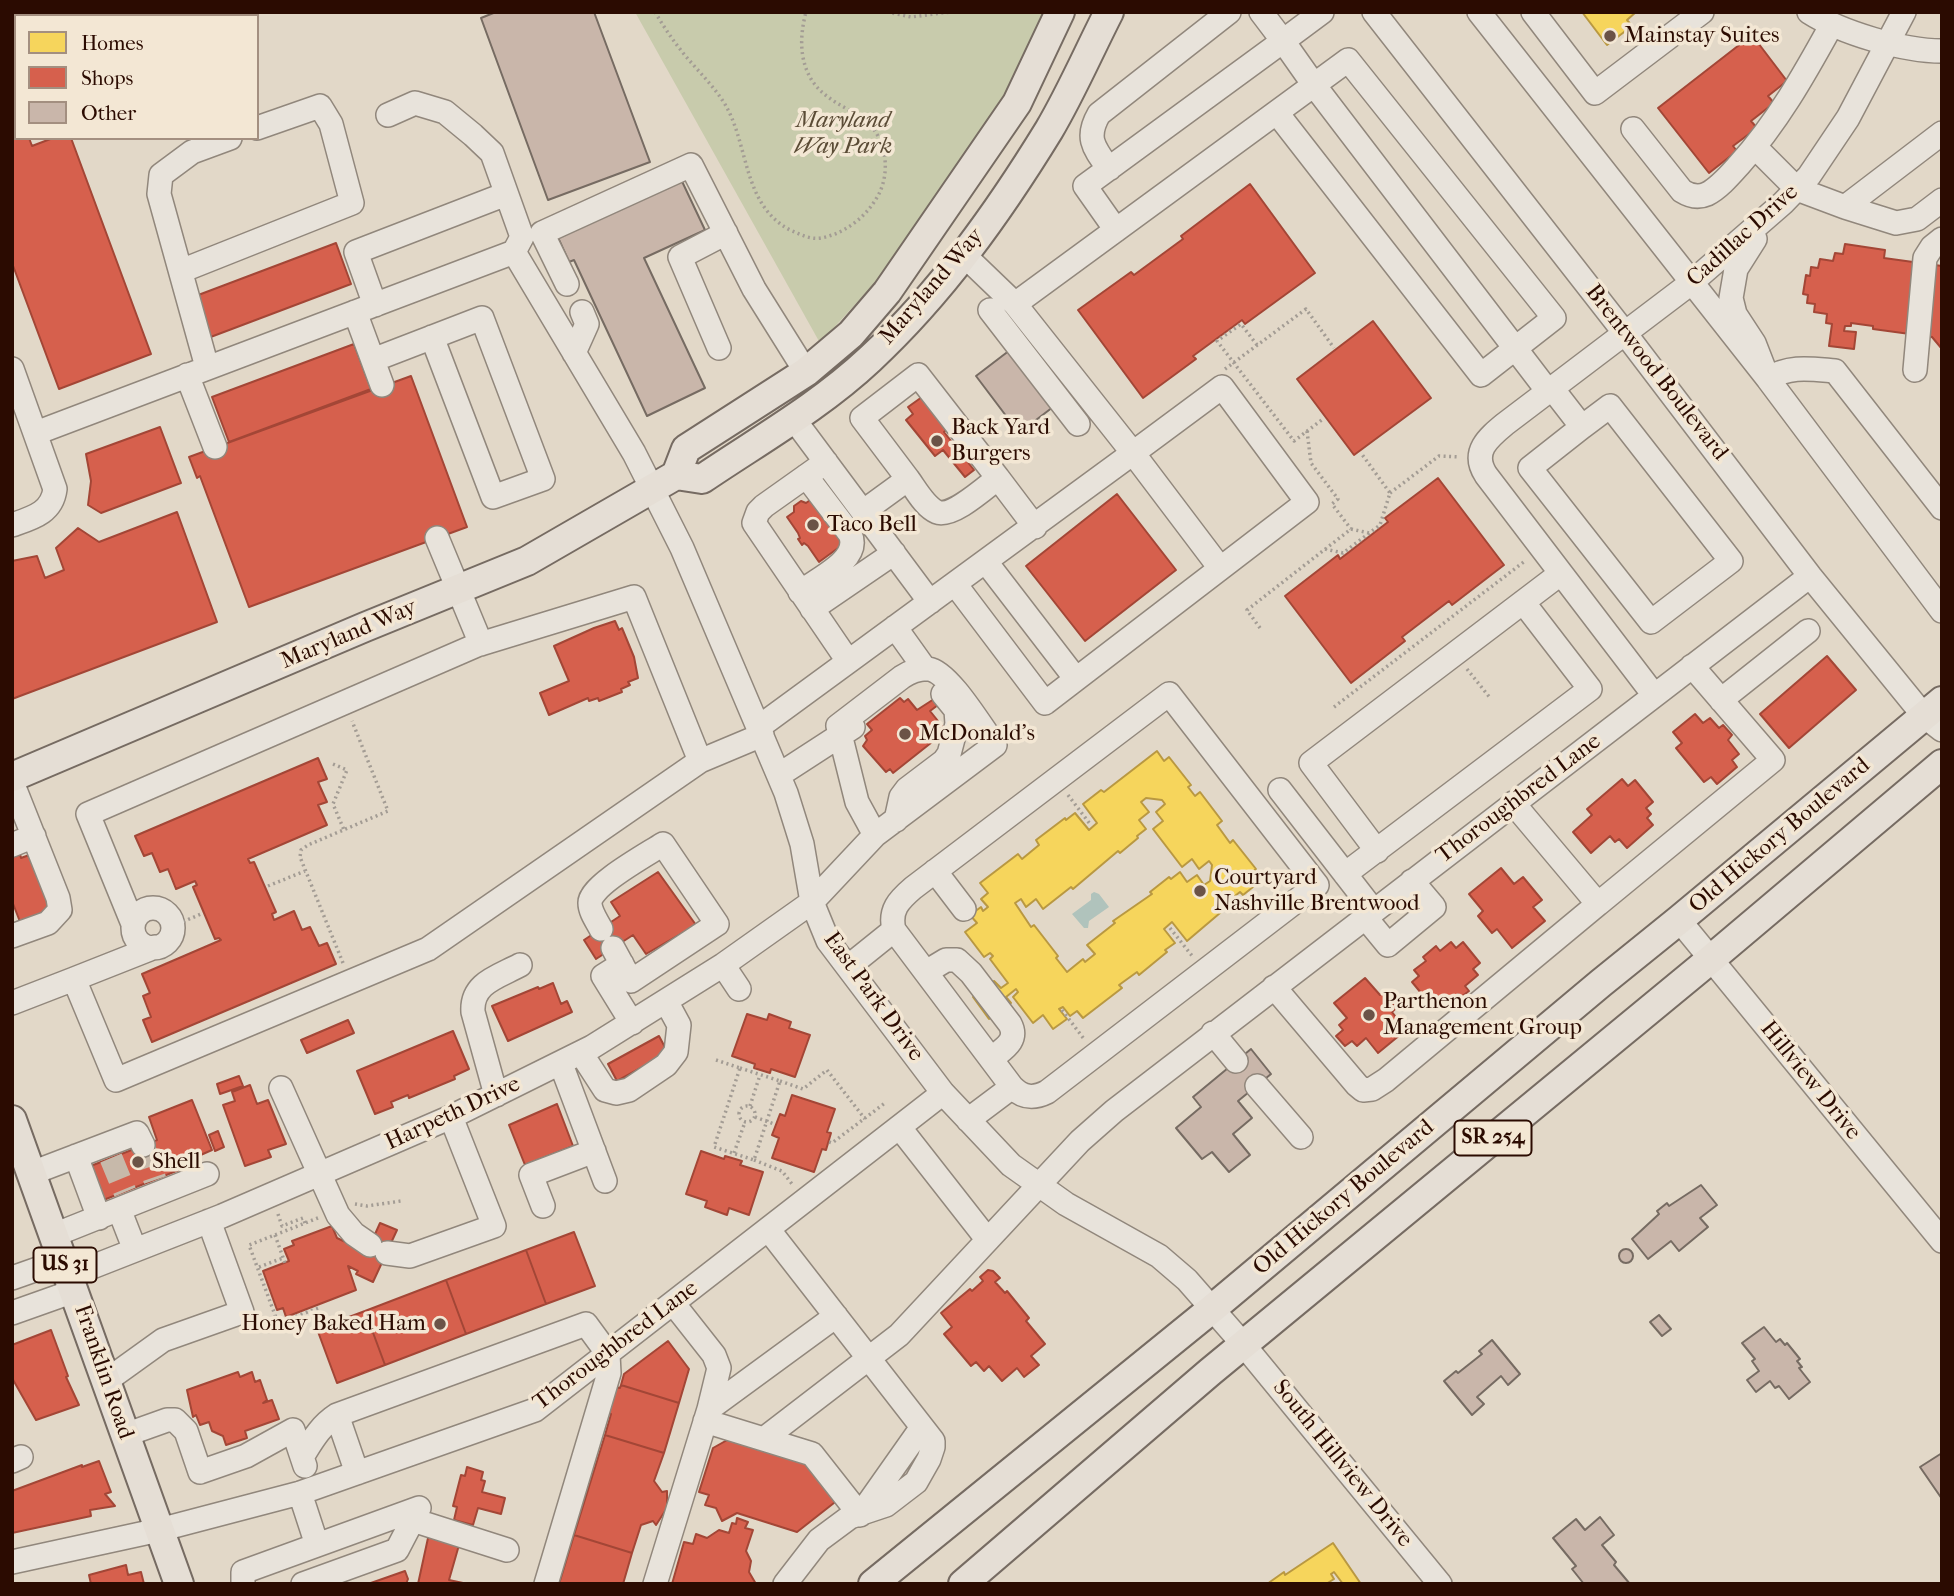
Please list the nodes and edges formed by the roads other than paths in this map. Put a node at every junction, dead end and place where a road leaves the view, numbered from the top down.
1 (1060, 12) edge
2 (1109, 12) edge
3 (1228, 12) edge
4 (1261, 12) edge
5 (1322, 12) edge
6 (1374, 12) edge
7 (1479, 12) edge
8 (1533, 12) edge
9 (1702, 12) edge
10 (1809, 12) edge
11 (1903, 12) edge
12 (1831, 26) junction
13 (1283, 41) junction
14 (1887, 41) junction
15 (1942, 51) edge
16 (1314, 85) junction
17 (1277, 113) junction
18 (388, 115) dead end
19 (259, 127) edge
20 (1633, 129) dead end
21 (1942, 133) edge
22 (225, 140) edge
23 (1755, 147) junction
24 (1109, 169) junction
25 (1797, 189) junction
26 (506, 194) junction
27 (1942, 200) edge
28 (1845, 207) junction
29 (1767, 218) junction
30 (1116, 230) junction
31 (929, 231) junction
32 (726, 233) junction
33 (1942, 239) edge
34 (514, 252) junction
35 (965, 256) junction
36 (181, 271) junction
37 (1691, 283) junction
38 (567, 284) dead end
39 (1015, 304) junction
40 (365, 309) junction
41 (990, 310) dead end
42 (582, 312) dead end
43 (1624, 332) junction
44 (432, 337) junction
45 (719, 348) dead end
46 (1517, 348) junction
47 (575, 353) junction
48 (373, 360) junction
49 (12, 369) edge
50 (1916, 370) dead end
51 (197, 371) junction
52 (806, 372) junction
53 (1768, 379) junction
54 (382, 385) dead end
55 (1549, 389) junction
56 (793, 418) junction
57 (1078, 424) dead end
58 (1582, 427) junction
59 (36, 433) junction
60 (215, 447) dead end
61 (1133, 453) junction
62 (826, 462) junction
63 (676, 475) junction
64 (806, 477) junction
65 (998, 478) junction
66 (908, 479) junction
67 (652, 490) junction
68 (1942, 508) edge
69 (864, 511) junction
70 (12, 525) edge
71 (1035, 527) junction
72 (437, 538) dead end
73 (894, 553) junction
74 (986, 562) junction
75 (1220, 568) junction
76 (1560, 574) junction
77 (1810, 576) junction
78 (955, 584) junction
79 (459, 589) junction
80 (806, 601) junction
81 (930, 602) junction
82 (1523, 602) junction
83 (1942, 611) edge
84 (895, 627) junction
85 (1808, 631) dead end
86 (481, 644) junction
87 (848, 661) junction
88 (1692, 666) junction
89 (925, 669) junction
90 (1076, 679) junction
91 (1654, 695) junction
92 (1721, 700) junction
93 (1936, 716) edge
94 (761, 731) junction
95 (840, 734) junction
96 (700, 761) junction
97 (1942, 764) edge
98 (779, 775) junction
99 (12, 780) edge
100 (1280, 790) dead end
101 (1513, 803) junction
102 (897, 820) junction
103 (875, 835) junction
104 (34, 836) junction
105 (12, 845) edge
106 (1377, 851) junction
107 (935, 871) junction
108 (1343, 871) junction
109 (1412, 881) junction
110 (1317, 885) junction
111 (812, 902) junction
112 (1598, 904) junction
113 (964, 909) dead end
114 (1369, 914) junction
115 (1679, 920) junction
116 (133, 924) junction
117 (717, 924) junction
118 (894, 930) junction
119 (12, 935) edge
120 (155, 947) junction
121 (612, 947) junction
122 (730, 959) junction
123 (1711, 959) junction
124 (520, 965) dead end
125 (848, 967) junction
126 (926, 972) junction
127 (74, 979) junction
128 (1274, 987) junction
129 (739, 989) dead end
130 (666, 1001) junction
131 (12, 1003) edge
132 (632, 1023) junction
133 (1213, 1033) junction
134 (581, 1053) junction
135 (991, 1059) junction
136 (1236, 1061) dead end
137 (561, 1064) junction
138 (1256, 1086) dead end
139 (1012, 1087) junction
140 (281, 1088) dead end
141 (943, 1093) junction
142 (496, 1095) junction
143 (452, 1117) junction
144 (12, 1120) edge
145 (968, 1120) junction
146 (900, 1128) junction
147 (1301, 1137) dead end
148 (143, 1145) dead end
149 (594, 1150) junction
150 (76, 1156) junction
151 (22, 1159) edge
152 (207, 1174) dead end
153 (318, 1174) junction
154 (606, 1181) dead end
155 (1038, 1186) junction
156 (118, 1206) junction
157 (543, 1206) dead end
158 (209, 1222) junction
159 (768, 1229) junction
160 (987, 1239) junction
161 (1942, 1241) edge
162 (135, 1251) junction
163 (65, 1265) junction
164 (12, 1278) edge
165 (673, 1303) junction
166 (1213, 1308) junction
167 (12, 1313) edge
168 (836, 1316) junction
169 (1244, 1344) junction
170 (608, 1354) junction
171 (869, 1359) junction
172 (106, 1381) junction
173 (337, 1415) junction
174 (707, 1415) junction
175 (125, 1435) junction
176 (765, 1438) junction
177 (302, 1457) junction
178 (357, 1473) junction
179 (306, 1491) junction
180 (860, 1515) junction
181 (413, 1520) junction
182 (159, 1530) junction
183 (317, 1545) junction
184 (508, 1550) dead end
185 (12, 1562) edge
186 (179, 1584) edge
187 (243, 1584) edge
188 (303, 1584) edge
189 (546, 1584) edge
190 (655, 1584) edge
191 (785, 1584) edge
192 (873, 1584) edge
193 (963, 1584) edge
194 (1440, 1584) edge

1 - 31 main road, Maryland Way
2 - 35 main road, Maryland Way
3 - 24 street
4 - 13 street
5 - 13 street
6 - 43 street, Brentwood Boulevard
7 - 37 street
8 - 9 street
10 - 12 street
11 - 14 street, Cadillac Drive
12 - 14 street
12 - 23 street
13 - 16 street
13 - 24 street
14 - 15 street
14 - 25 street, Cadillac Drive
16 - 17 street
16 - 46 street
16 - 46 street
17 - 30 street
17 - 46 street
18 - 26 street
19 - 36 street
20 - 23 street
21 - 28 street
22 - 36 street
23 - 25 street
24 - 30 street
25 - 28 street
25 - 29 street, Cadillac Drive
26 - 34 street
26 - 40 street
27 - 28 street
29 - 37 street, Cadillac Drive
29 - 53 street
30 - 39 street
31 - 35 main road
31 - 52 main road, Maryland Way
32 - 38 street
32 - 45 street
32 - 52 street
33 - 50 street
34 - 40 street
34 - 47 street, East Park Drive
35 - 39 street
35 - 56 main road, Maryland Way
36 - 51 street
37 - 43 street, Cadillac Drive
37 - 53 street
39 - 61 street
40 - 48 street
40 - 51 street
41 - 57 street
42 - 47 street
43 - 55 street, Cadillac Drive
43 - 77 street, Brentwood Boulevard
44 - 44 street
44 - 48 street
46 - 55 street
47 - 67 street, East Park Drive
48 - 54 street
49 - 59 street
51 - 59 street
51 - 60 street
52 - 63 main road, Maryland Way
53 - 68 street
53 - 83 street
55 - 58 street
55 - 76 street, Cadillac Drive
56 - 62 street
56 - 63 main road, Maryland Way
58 - 58 street
59 - 70 street
61 - 71 street
61 - 75 street
61 - 75 street
62 - 64 street
62 - 69 street
63 - 67 main road, Maryland Way
64 - 80 street
64 - 80 street
65 - 66 street
65 - 66 street
65 - 71 street
66 - 69 street
67 - 79 main road, Maryland Way
67 - 94 street, East Park Drive
69 - 73 street
71 - 74 street
72 - 79 street
73 - 80 street
73 - 81 street
74 - 78 street
74 - 90 street
75 - 90 street
76 - 82 street
76 - 91 street
77 - 88 street, Thoroughbred Lane
77 - 93 street, Brentwood Boulevard
78 - 81 street
78 - 90 street
79 - 86 street
79 - 99 main road, Maryland Way
80 - 87 street
81 - 84 street
82 - 106 street
82 - 106 street
84 - 87 street
84 - 89 street
85 - 92 street
86 - 96 street
86 - 116 street
87 - 94 street
88 - 91 street, Thoroughbred Lane
88 - 92 street
89 - 95 street
89 - 102 street, Harpeth Drive
91 - 101 street, Thoroughbred Lane
92 - 112 street
93 - 115 main road, Old Hickory Boulevard / SR 254
94 - 96 street
94 - 98 street, East Park Drive
95 - 98 street
95 - 102 street
95 - 103 street
96 - 127 street
97 - 123 main road, SR 254
98 - 111 street, East Park Drive
99 - 104 street
100 - 108 street
101 - 109 street, Thoroughbred Lane
101 - 112 street
102 - 103 street, Harpeth Drive
103 - 111 street, Harpeth Drive
104 - 105 street
104 - 119 street
106 - 108 street
107 - 110 street
107 - 113 street
107 - 118 street
108 - 110 street
108 - 114 street
109 - 114 street, Thoroughbred Lane
109 - 114 street
110 - 139 street
111 - 122 street, Harpeth Drive
111 - 125 street, East Park Drive
112 - 128 street
114 - 128 street, Thoroughbred Lane
115 - 123 street, Hillview Drive
115 - 166 main road, Old Hickory Boulevard / SR 254
116 - 120 street
116 - 120 street
117 - 121 street
117 - 121 street
117 - 122 street
118 - 125 street
118 - 126 street
120 - 127 street
121 - 132 street
122 - 129 street
122 - 130 street, Harpeth Drive
123 - 161 street, Hillview Drive
123 - 169 main road, SR 254
124 - 142 street
125 - 141 street, East Park Drive
126 - 135 street
126 - 135 street
127 - 131 street
128 - 133 street, Thoroughbred Lane
130 - 132 street, Harpeth Drive
130 - 134 street
132 - 134 street, Harpeth Drive
133 - 136 street
133 - 155 street, Thoroughbred Lane
134 - 137 street, Harpeth Drive
135 - 139 street
137 - 142 street, Harpeth Drive
137 - 149 street
138 - 147 street
139 - 145 street
140 - 153 street
141 - 145 street, East Park Drive
141 - 146 street, Thoroughbred Lane
142 - 143 street, Harpeth Drive
143 - 153 street, Harpeth Drive
143 - 153 street
144 - 151 main road, Franklin Road / US 31
145 - 155 street, East Park Drive
146 - 159 street, Thoroughbred Lane
146 - 160 street
148 - 150 street
149 - 154 street
149 - 157 street
150 - 151 street
150 - 156 street
151 - 163 main road, Franklin Road / US 31
152 - 156 street
153 - 158 street, Harpeth Drive
155 - 160 street, Thoroughbred Lane
155 - 166 street, East Park Drive
156 - 162 street
156 - 163 street
158 - 162 street, Harpeth Drive
158 - 172 street
159 - 165 street, Thoroughbred Lane
159 - 168 street
160 - 171 street, Thoroughbred Lane
162 - 163 street, Harpeth Drive
163 - 164 street
163 - 167 street
163 - 172 main road, Franklin Road / US 31
165 - 170 street, Thoroughbred Lane
165 - 174 street
166 - 169 street, East Park Drive
166 - 192 main road, Old Hickory Boulevard / SR 254
168 - 171 street
168 - 174 street
169 - 193 main road, SR 254
169 - 194 street, South Hillview Drive
170 - 173 street
170 - 178 street, Thoroughbred Lane
170 - 189 street
171 - 176 street, Thoroughbred Lane
171 - 180 street
172 - 175 main road, Franklin Road / US 31
173 - 177 street
173 - 178 street
174 - 176 street
174 - 190 street
175 - 177 street
175 - 182 main road, Franklin Road / US 31
176 - 180 street
177 - 179 street
178 - 179 street, Thoroughbred Lane
179 - 182 street, Thoroughbred Lane
179 - 183 street
180 - 191 street
181 - 183 street
181 - 184 street
181 - 188 street
182 - 185 street, Thoroughbred Lane
182 - 186 main road, Franklin Road / US 31
183 - 187 street

